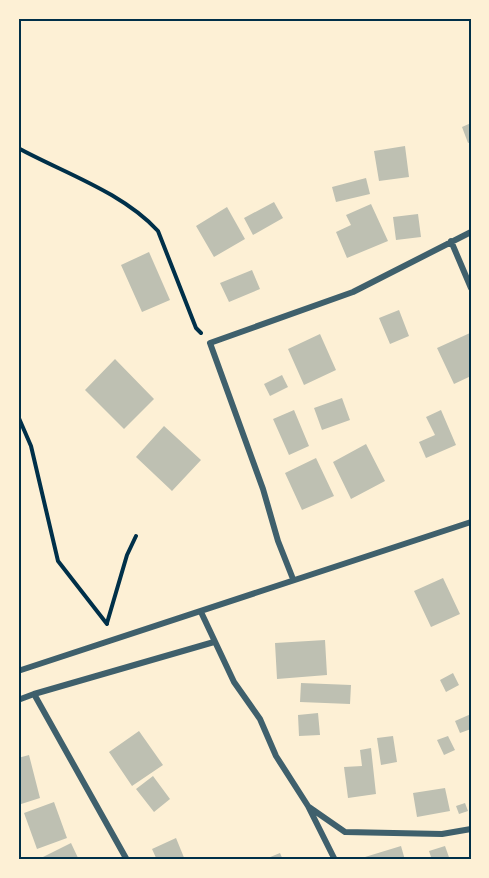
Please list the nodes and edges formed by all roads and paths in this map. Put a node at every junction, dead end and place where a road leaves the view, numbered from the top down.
1 (18, 148) edge
2 (471, 232) edge
3 (451, 241) junction
4 (471, 288) edge
5 (210, 343) junction
6 (18, 416) edge
7 (471, 522) edge
8 (136, 536) dead end
9 (294, 579) junction
10 (201, 612) junction
11 (107, 624) junction
12 (214, 642) junction
13 (101, 644) junction
14 (18, 671) edge
15 (34, 694) junction
16 (18, 700) edge
17 (308, 806) junction
18 (471, 829) edge
19 (127, 860) edge
20 (335, 860) edge

1 - 5 path
2 - 3 street
3 - 4 street
3 - 5 street
5 - 9 street
6 - 11 path
7 - 9 street
8 - 11 path
9 - 10 street
10 - 12 street
10 - 13 street
11 - 13 path
12 - 15 street
12 - 17 street
13 - 14 street
15 - 16 street
15 - 19 street
17 - 18 street
17 - 20 street

